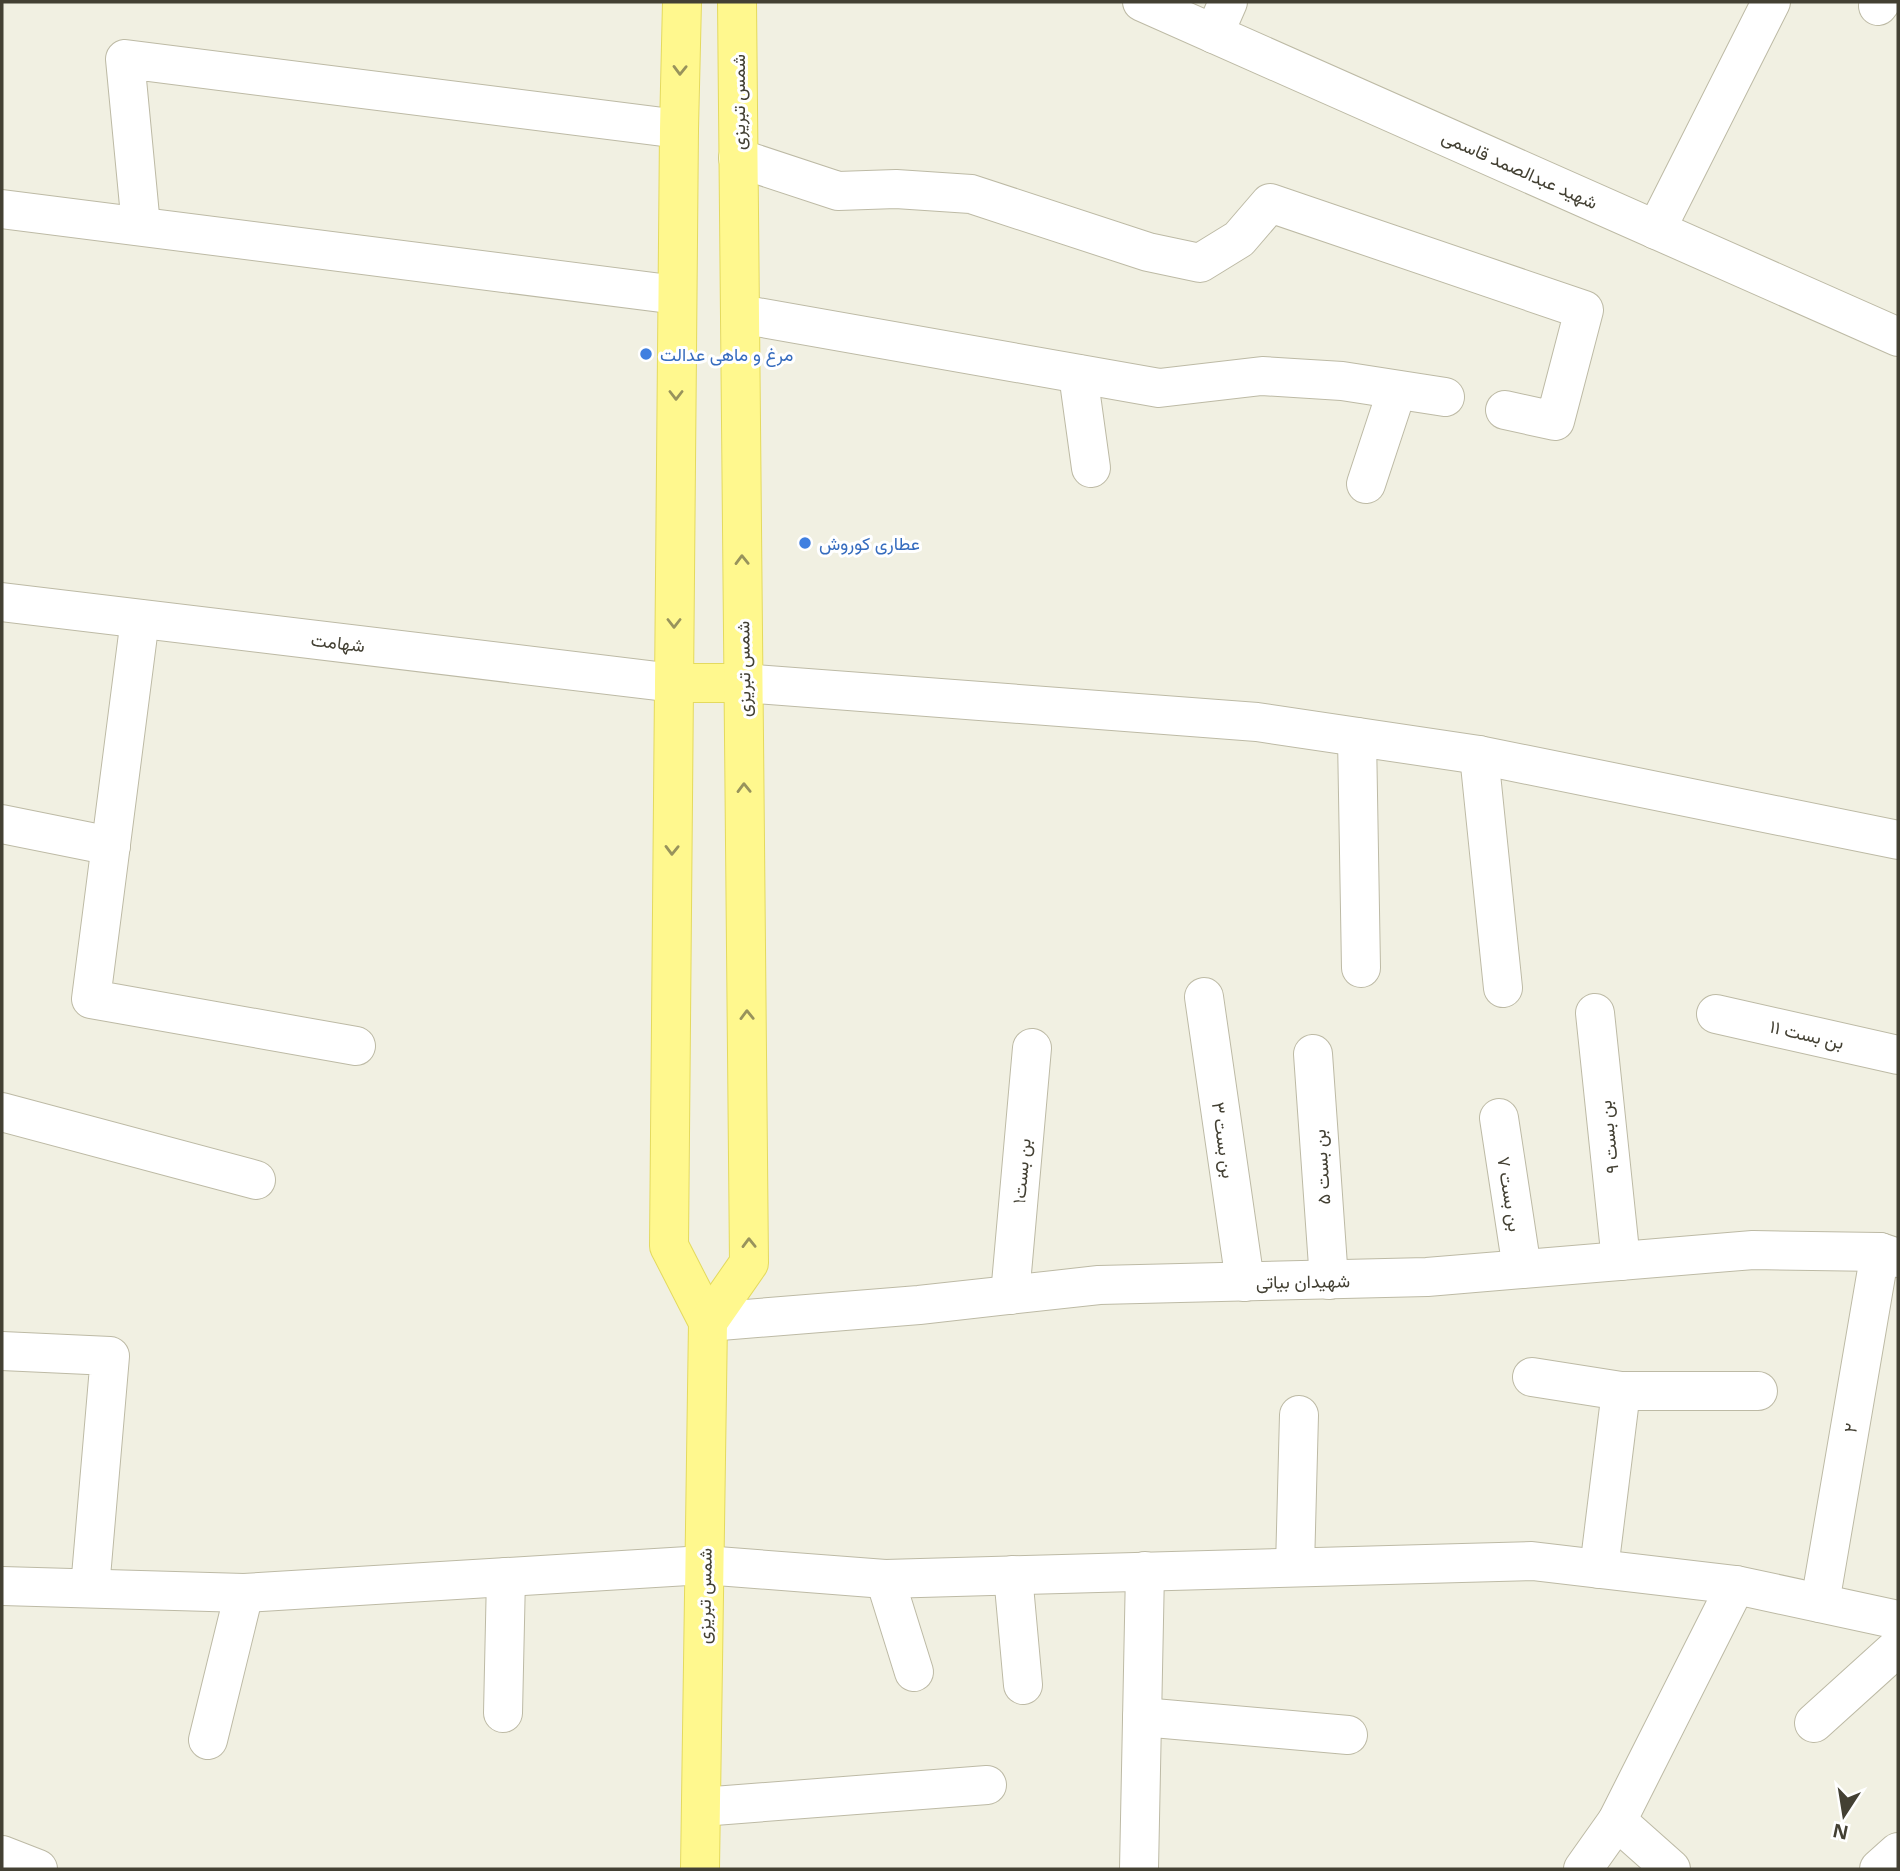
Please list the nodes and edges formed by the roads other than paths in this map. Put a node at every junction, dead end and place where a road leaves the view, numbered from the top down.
1 (682, 2) edge
2 (737, 2) edge
3 (1142, 2) edge
4 (1771, 2) edge
5 (1221, 18) edge
6 (679, 128) junction
7 (738, 158) junction
8 (2, 209) edge
9 (141, 226) junction
10 (1656, 230) junction
11 (677, 295) junction
12 (740, 314) junction
13 (1898, 337) edge
14 (1078, 374) junction
15 (1397, 390) junction
16 (1445, 397) dead end
17 (1505, 410) dead end
18 (1091, 468) dead end
19 (1366, 484) dead end
20 (2, 602) edge
21 (140, 619) junction
22 (674, 683) junction
23 (743, 683) junction
24 (1357, 737) junction
25 (1479, 755) junction
26 (2, 824) edge
27 (1898, 840) edge
28 (111, 846) junction
29 (1361, 968) dead end
30 (1503, 988) dead end
31 (1204, 997) dead end
32 (1595, 1013) dead end
33 (1716, 1014) dead end
34 (356, 1046) dead end
35 (1032, 1048) dead end
36 (1313, 1054) dead end
37 (1898, 1055) edge
38 (2, 1112) edge
39 (1499, 1118) dead end
40 (256, 1180) dead end
41 (1889, 1255) edge
42 (1621, 1261) junction
43 (1522, 1269) junction
44 (1329, 1280) junction
45 (1245, 1282) junction
46 (1010, 1295) junction
47 (708, 1322) junction
48 (2, 1351) edge
49 (1532, 1377) dead end
50 (1621, 1391) junction
51 (1758, 1391) dead end
52 (1299, 1415) dead end
53 (704, 1565) junction
54 (1294, 1567) junction
55 (1599, 1569) junction
56 (1145, 1571) junction
57 (1013, 1575) junction
58 (506, 1577) junction
59 (885, 1579) junction
60 (1735, 1585) junction
61 (2, 1586) edge
62 (90, 1588) junction
63 (244, 1593) junction
64 (1820, 1603) junction
65 (1898, 1620) edge
66 (1898, 1647) edge
67 (914, 1672) dead end
68 (1023, 1685) dead end
69 (503, 1713) dead end
70 (1142, 1717) junction
71 (1814, 1723) dead end
72 (1348, 1735) dead end
73 (208, 1740) dead end
74 (987, 1784) dead end
75 (701, 1807) junction
76 (1617, 1821) junction
77 (1898, 1852) edge
78 (2, 1855) edge
79 (38, 1869) edge
80 (700, 1869) edge
81 (1139, 1869) edge
82 (1583, 1869) edge
83 (1671, 1869) edge
84 (1879, 1869) edge

1 -> 6 main road, شمس تبریزی
2 - 7 main road, شمس تبریزی
3 - 5 street, شهید عبدالصمد قاسمی
4 - 10 street
5 - 10 street, شهید عبدالصمد قاسمی
6 - 9 street
6 - 11 main road, شمس تبریزی
7 - 12 main road, شمس تبریزی
7 - 17 street
8 - 9 street
9 - 11 street
10 - 13 street, شهید عبدالصمد قاسمی
11 -> 22 main road, شمس تبریزی
12 - 14 street
23 -> 12 main road, شمس تبریزی
14 - 15 street
14 - 18 street
15 - 16 street
15 - 19 street
20 - 21 street, شهامت
21 - 22 street, شهامت
21 - 28 street
22 - 23 main road
22 -> 47 main road, شمس تبریزی
23 - 24 street
47 -> 23 main road, شمس تبریزی
24 - 25 street
24 - 29 street
25 - 27 street
25 - 30 street
26 - 28 street
28 - 34 street
31 - 45 street, بن بست ۳
32 - 42 street, بن بست ۹
33 - 37 street, بن بست ۱۱
35 - 46 street, بن بست۱
36 - 44 street, بن بست ۵
38 - 40 street
39 - 43 street, بن بست ۷
41 - 42 street, شهیدان بیاتی
41 - 64 street, ۲
42 - 43 street, شهیدان بیاتی
43 - 44 street, شهیدان بیاتی
44 - 45 street, شهیدان بیاتی
45 - 46 street, شهیدان بیاتی
46 - 47 street, شهیدان بیاتی
47 - 53 main road, شمس تبریزی
48 - 62 street
49 - 50 street
50 - 51 street
50 - 55 street
52 - 54 street
53 - 58 street
53 - 59 street
53 - 75 main road, شمس تبریزی
54 - 55 street
54 - 56 street
55 - 60 street
56 - 57 street
56 - 70 street
57 - 59 street
57 - 68 street
58 - 63 street
58 - 69 street
59 - 67 street
60 - 64 street
60 - 76 street
61 - 62 street
62 - 63 street
63 - 73 street
64 - 65 street
66 - 71 street
70 - 72 street
70 - 81 street
74 - 75 street
75 - 80 main road, شمس تبریزی
76 - 82 street
76 - 83 street
77 - 84 street
78 - 79 street

